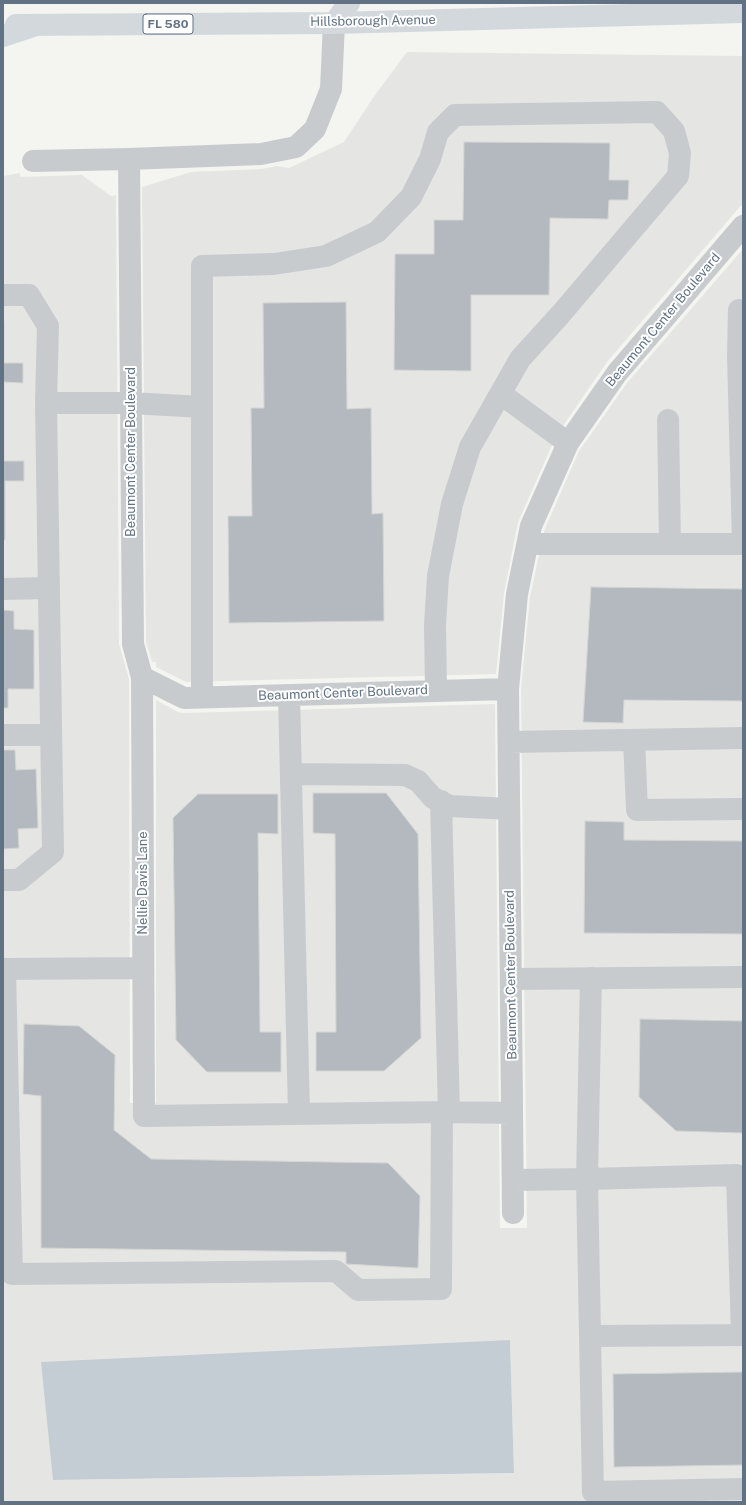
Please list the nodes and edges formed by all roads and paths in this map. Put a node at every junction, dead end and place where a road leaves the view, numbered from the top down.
1 (349, 3) edge
2 (743, 12) edge
3 (334, 23) junction
4 (36, 25) junction
5 (3, 26) edge
6 (3, 36) edge
7 (129, 160) junction
8 (33, 161) dead end
9 (743, 226) edge
10 (3, 295) edge
11 (739, 310) dead end
12 (501, 394) junction
13 (46, 403) junction
14 (131, 403) junction
15 (202, 407) junction
16 (668, 420) dead end
17 (568, 443) junction
18 (528, 544) junction
19 (670, 544) junction
20 (743, 544) edge
21 (49, 588) junction
22 (3, 589) edge
23 (142, 677) junction
24 (508, 689) junction
25 (436, 691) junction
26 (289, 695) junction
27 (202, 697) junction
28 (3, 735) edge
29 (51, 735) junction
30 (743, 738) edge
31 (634, 740) junction
32 (508, 742) junction
33 (291, 774) junction
34 (441, 801) junction
35 (743, 808) edge
36 (509, 809) junction
37 (3, 880) edge
38 (143, 968) junction
39 (4, 969) edge
40 (743, 977) edge
41 (591, 978) junction
42 (511, 979) junction
43 (445, 1112) junction
44 (512, 1113) junction
45 (299, 1114) junction
46 (587, 1179) junction
47 (513, 1180) junction
48 (513, 1213) dead end
49 (743, 1335) edge
50 (590, 1336) junction
51 (743, 1489) edge

1 - 3 main road
2 - 3 main road, Hillsborough Avenue / FL 580
3 - 4 main road, Hillsborough Avenue / FL 580
3 - 7 street
4 - 5 main road, Hillsborough Avenue / FL 580
4 - 6 main road
7 - 8 street
7 - 14 street, Beaumont Center Boulevard
9 - 17 street, Beaumont Center Boulevard
10 - 13 street
11 - 20 street
12 - 15 street
12 - 17 street
12 - 25 street
13 - 14 street
13 - 21 street
14 - 15 street
14 - 23 street, Beaumont Center Boulevard
15 - 27 street
16 - 19 street
17 - 18 street, Beaumont Center Boulevard
18 - 19 street
18 - 24 street, Beaumont Center Boulevard
19 - 20 street
21 - 22 street
21 - 29 street
23 - 27 street, Beaumont Center Boulevard
23 - 38 street, Nellie Davis Lane
24 - 25 street, Beaumont Center Boulevard
24 - 32 street, Beaumont Center Boulevard
25 - 26 street, Beaumont Center Boulevard
26 - 27 street, Beaumont Center Boulevard
26 - 33 street
28 - 29 street
29 - 37 street
30 - 31 street
31 - 32 street
31 - 35 street
32 - 36 street, Beaumont Center Boulevard
33 - 34 street
33 - 45 street
34 - 36 street
34 - 43 street
36 - 42 street, Beaumont Center Boulevard
38 - 39 street
38 - 45 street, Nellie Davis Lane
39 - 43 street
40 - 41 street
41 - 42 street
41 - 46 street
42 - 44 street, Beaumont Center Boulevard
43 - 44 street
43 - 45 street
44 - 47 street, Beaumont Center Boulevard
46 - 47 street
46 - 49 street
46 - 50 street
47 - 48 street, Beaumont Center Boulevard
49 - 50 street
50 - 51 street

